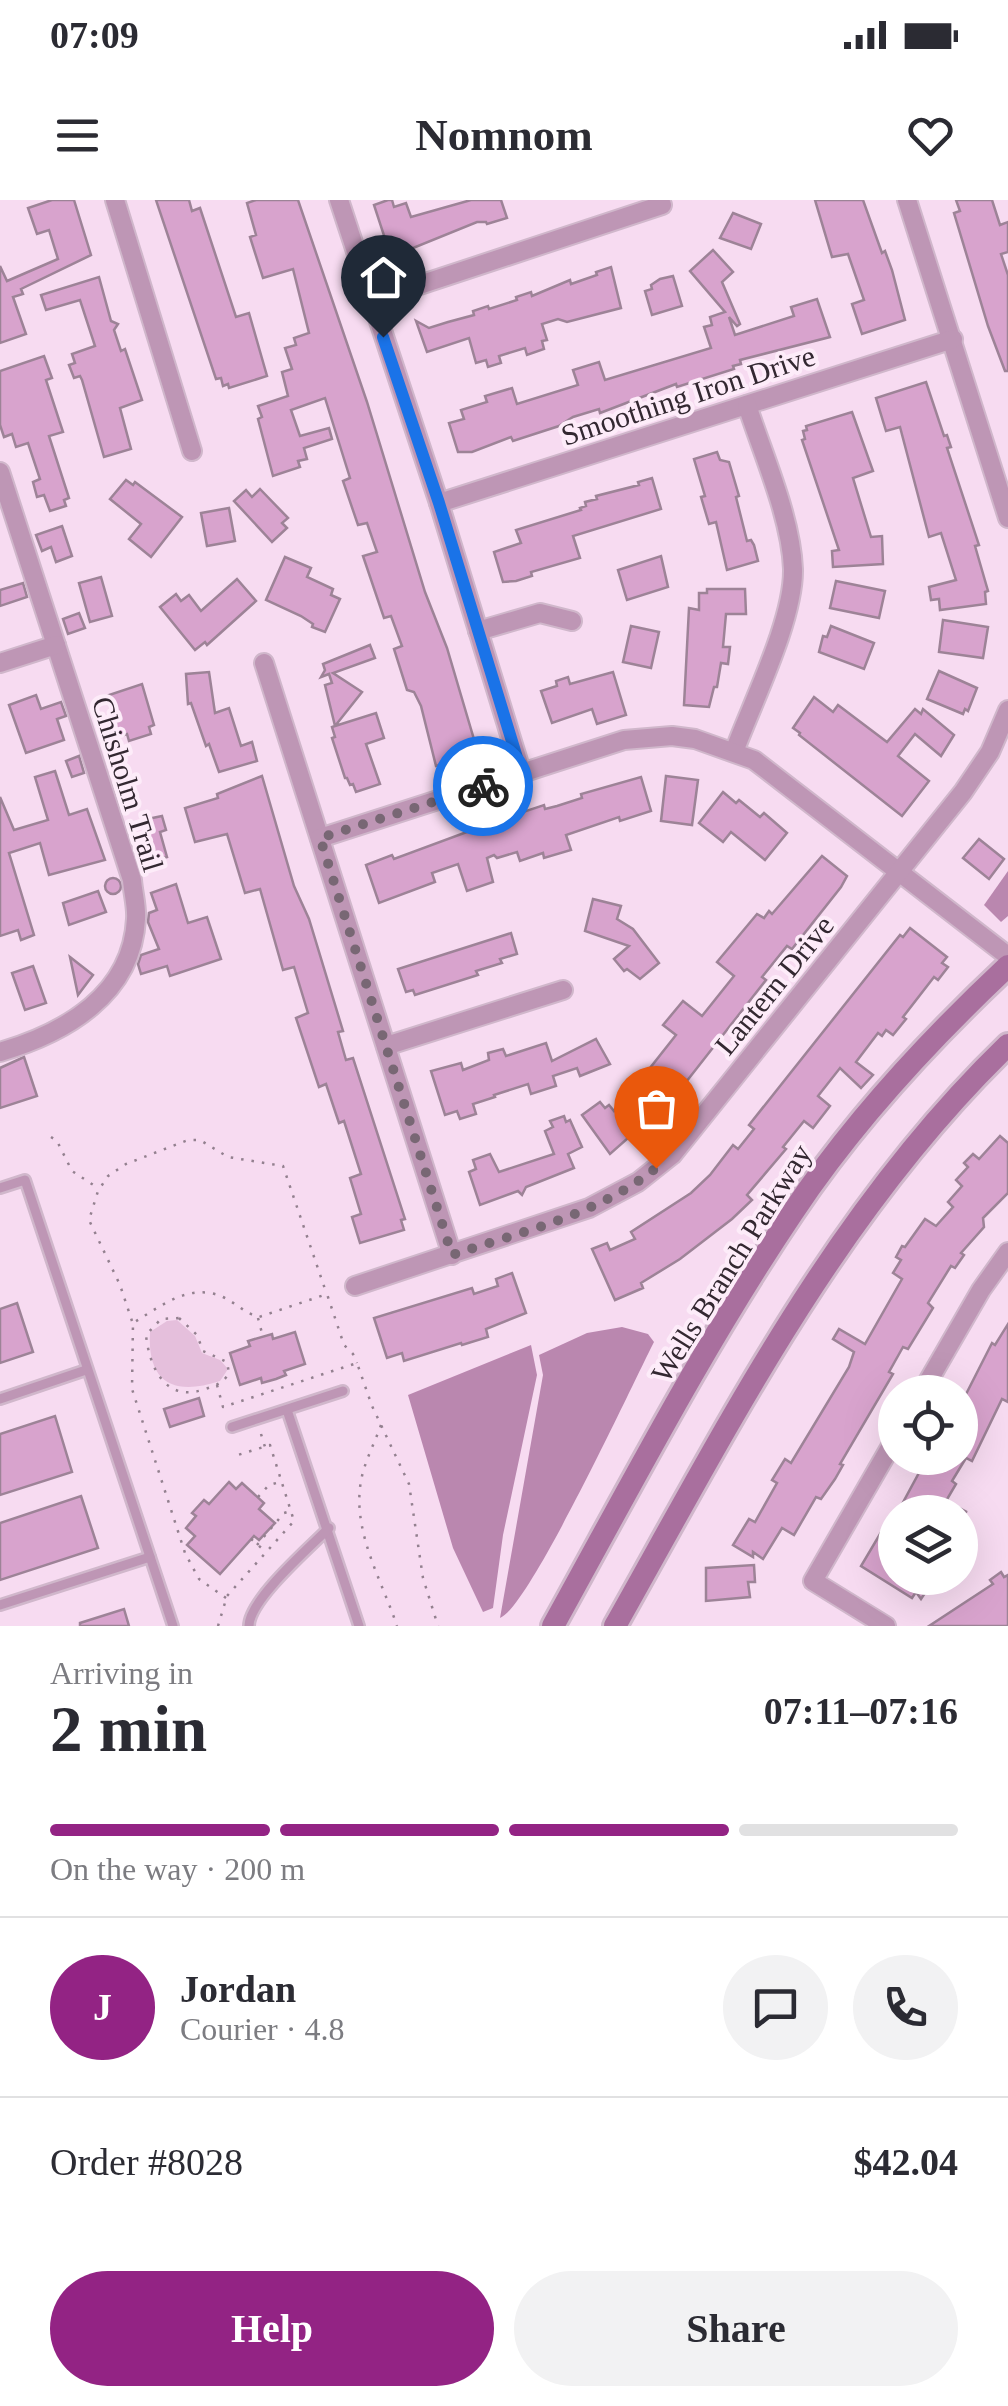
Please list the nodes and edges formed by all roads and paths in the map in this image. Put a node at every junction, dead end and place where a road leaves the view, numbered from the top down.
1 (116, 200) edge
2 (339, 200) edge
3 (907, 200) edge
4 (662, 205) dead end
5 (371, 302) junction
6 (953, 339) junction
7 (748, 405) junction
8 (192, 451) dead end
9 (0, 472) edge
10 (439, 503) junction
11 (1008, 518) edge
12 (572, 622) dead end
13 (478, 632) junction
14 (56, 645) junction
15 (0, 662) edge
16 (264, 664) dead end
17 (1008, 710) edge
18 (734, 752) junction
19 (522, 774) junction
20 (320, 838) junction
21 (901, 870) junction
22 (1008, 956) edge
23 (1008, 966) edge
24 (563, 990) dead end
25 (1008, 1045) edge
26 (2, 1046) edge
27 (386, 1046) junction
28 (51, 1137) dead end
29 (0, 1188) edge
30 (99, 1189) junction
31 (1008, 1252) edge
32 (452, 1255) junction
33 (354, 1286) dead end
34 (327, 1294) junction
35 (155, 1310) junction
36 (257, 1317) junction
37 (159, 1320) junction
38 (133, 1323) junction
39 (264, 1337) dead end
40 (357, 1363) dead end
41 (86, 1370) junction
42 (932, 1375) edge
43 (276, 1379) dead end
44 (279, 1389) dead end
45 (343, 1391) dead end
46 (0, 1399) edge
47 (287, 1410) junction
48 (232, 1427) dead end
49 (261, 1434) dead end
50 (265, 1446) junction
51 (238, 1455) dead end
52 (878, 1468) edge
53 (281, 1482) junction
54 (258, 1497) dead end
55 (291, 1511) junction
56 (328, 1528) junction
57 (250, 1539) dead end
58 (257, 1545) junction
59 (266, 1552) junction
60 (150, 1557) junction
61 (226, 1598) junction
62 (0, 1605) edge
63 (173, 1626) edge
64 (218, 1626) edge
65 (249, 1626) edge
66 (359, 1626) edge
67 (397, 1626) edge
68 (438, 1626) edge
69 (552, 1626) edge
70 (616, 1626) edge
71 (886, 1626) edge

1 - 8 street
2 - 5 street
3 - 6 street
4 - 5 street
5 - 10 street
6 - 7 street, Smoothing Iron Drive
6 - 11 street
7 - 10 street, Smoothing Iron Drive
7 - 18 street
9 - 14 street, Chisholm Trail
10 - 13 street
12 - 13 street
13 - 19 street
14 - 15 street
14 - 26 street, Chisholm Trail
16 - 20 street
17 - 21 street, Lantern Drive
18 - 19 street
18 - 21 street
19 - 20 street
20 - 27 street
21 - 22 street
21 - 32 street, Lantern Drive
23 - 69 main road, Wells Branch Parkway
24 - 27 street
25 - 70 main road
27 - 32 street
28 - 30 path
29 - 41 lane
30 - 34 path
30 - 38 path
31 - 42 street
32 - 33 street, Lantern Drive
34 - 36 path
34 - 40 path
35 - 36 path
35 - 37 path
35 - 38 path
36 - 39 path
37 - 37 path
38 - 61 path
41 - 46 lane
41 - 60 lane
43 - 44 path
45 - 47 lane
47 - 48 lane
47 - 56 lane
49 - 50 path
50 - 51 path
50 - 53 path
52 - 71 street
53 - 54 path
53 - 55 path
55 - 58 path
55 - 59 path
56 - 65 lane
56 - 66 lane
57 - 58 path
58 - 59 path
59 - 61 path
60 - 62 lane
60 - 63 lane
61 - 64 path
67 - 68 path

